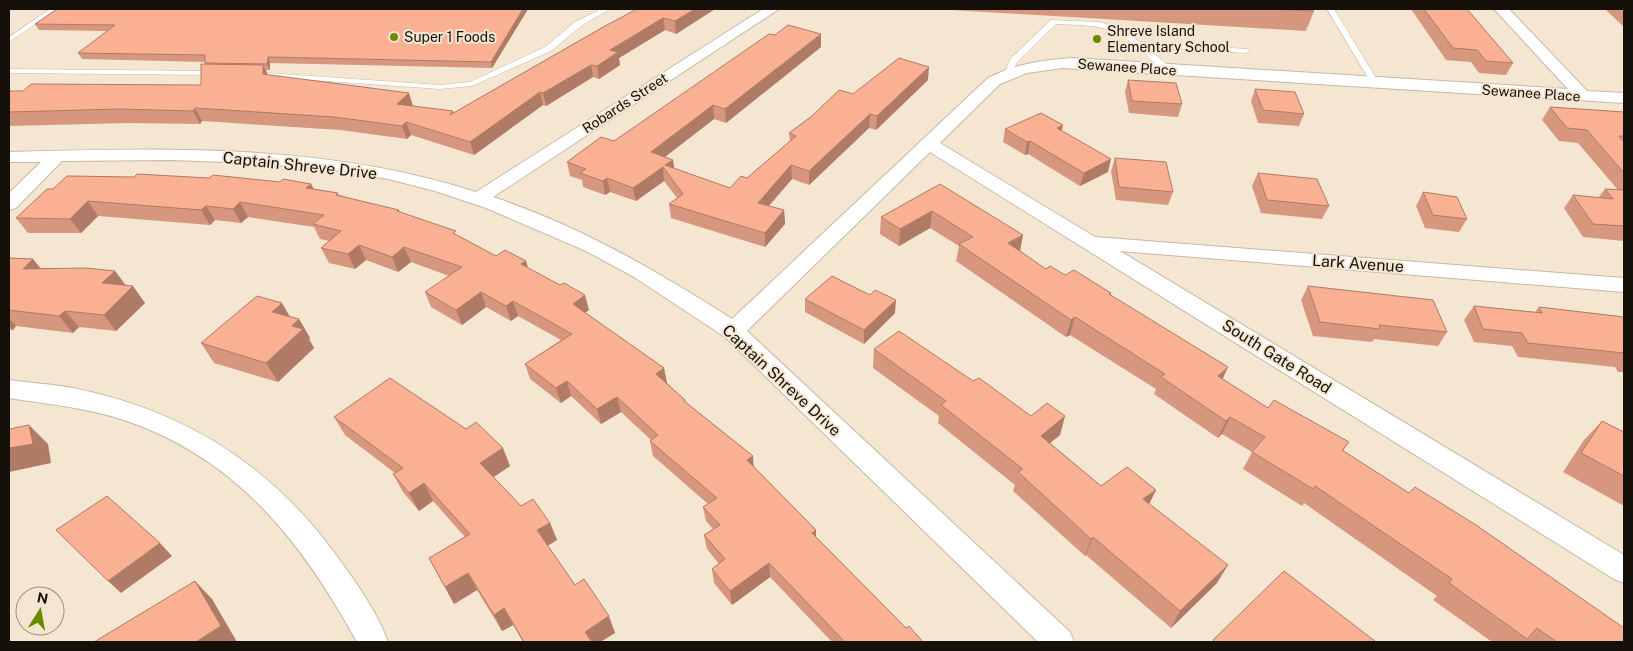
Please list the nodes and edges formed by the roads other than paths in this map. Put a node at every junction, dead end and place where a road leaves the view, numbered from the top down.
1 (54, 9) edge
2 (590, 9) edge
3 (606, 9) edge
4 (772, 9) edge
5 (1330, 9) edge
6 (1501, 9) edge
7 (584, 20) junction
8 (9, 40) edge
9 (1139, 44) junction
10 (1246, 51) dead end
11 (1167, 70) junction
12 (9, 71) edge
13 (1009, 72) junction
14 (221, 73) edge
15 (246, 74) edge
16 (1375, 83) junction
17 (1583, 96) junction
18 (1624, 98) edge
19 (929, 144) junction
20 (57, 156) junction
21 (9, 157) edge
22 (478, 199) junction
23 (9, 204) edge
24 (1092, 243) junction
25 (1624, 285) edge
26 (733, 331) junction
27 (9, 389) edge
28 (1624, 570) edge
29 (373, 642) edge
30 (1059, 642) edge

1 - 8 lane
2 - 7 lane
3 - 7 lane
4 - 22 street, Robards Street
5 - 16 lane
6 - 17 street
7 - 15 lane
9 - 10 lane
9 - 11 lane
9 - 13 lane
11 - 13 street, Sewanee Place
11 - 16 street, Sewanee Place
12 - 14 lane
13 - 19 street, Sewanee Place
16 - 17 street, Sewanee Place
17 - 18 street, Sewanee Place
19 - 24 street, South Gate Road
19 - 26 street, Sewanee Place
20 - 21 street, Captain Shreve Drive
20 - 22 street, Captain Shreve Drive
20 - 23 street
22 - 26 street, Captain Shreve Drive
24 - 25 street, Lark Avenue
24 - 28 street, South Gate Road
26 - 30 street, Captain Shreve Drive
27 - 29 street

